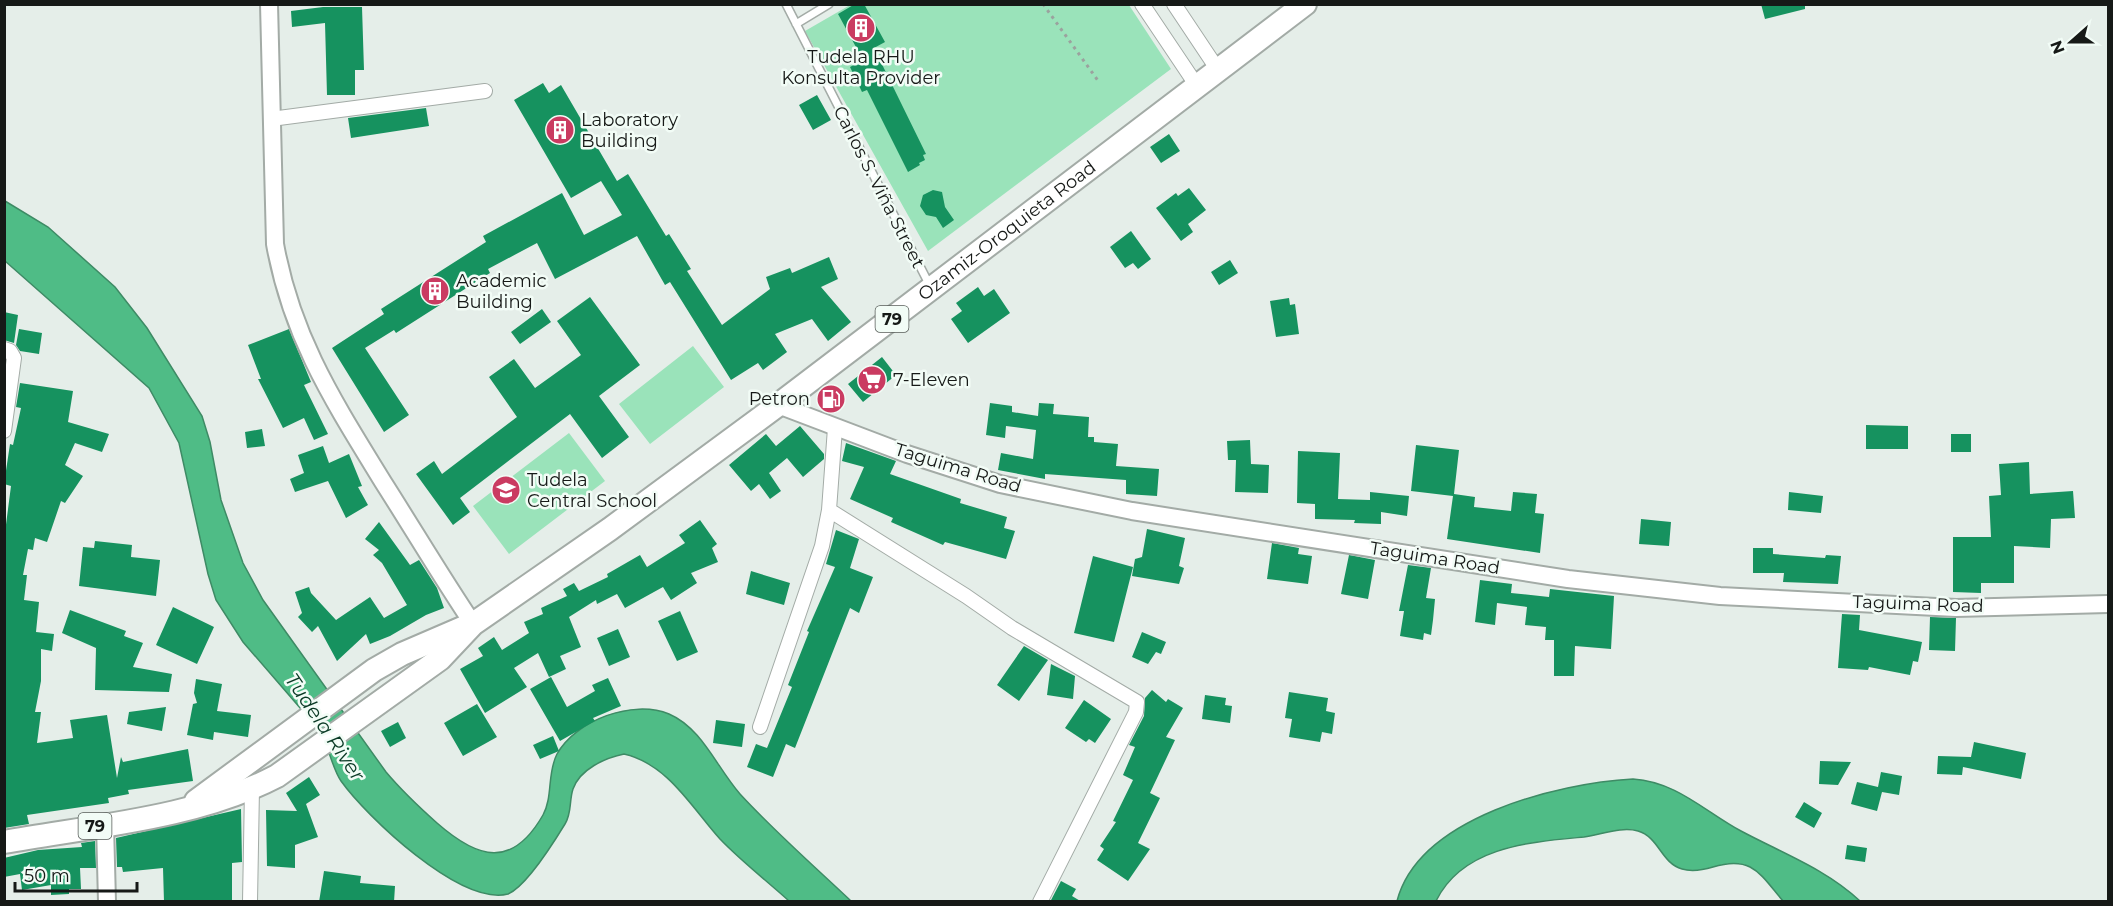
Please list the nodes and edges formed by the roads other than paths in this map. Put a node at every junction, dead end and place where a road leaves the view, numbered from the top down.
1 (269, 4) edge
2 (786, 4) edge
3 (829, 4) edge
4 (1142, 4) edge
5 (1174, 4) edge
6 (1305, 4) edge
7 (796, 24) junction
8 (1218, 70) junction
9 (1197, 86) junction
10 (485, 92) dead end
11 (271, 119) junction
12 (932, 289) junction
13 (4, 349) edge
14 (778, 405) junction
15 (834, 428) junction
16 (4, 431) edge
17 (829, 510) junction
18 (2109, 604) edge
19 (472, 624) junction
20 (760, 727) dead end
21 (252, 788) junction
22 (185, 809) junction
23 (105, 824) junction
24 (4, 842) edge
25 (107, 902) edge
26 (250, 902) edge
27 (1040, 902) edge

1 - 11 street
2 - 7 lane, Carlos S. Viña Street
3 - 7 lane
4 - 9 street
5 - 8 street
6 - 8 highway, Ozamiz-Oroquieta Road / 79
7 - 12 lane, Carlos S. Viña Street
8 - 9 highway, Ozamiz-Oroquieta Road / 79
9 - 12 highway, Ozamiz-Oroquieta Road / 79
10 - 11 street
11 - 19 street
12 - 14 highway, Ozamiz-Oroquieta Road / 79
13 - 16 street
14 - 15 street, Taguima Road
14 - 19 highway, Ozamiz-Oroquieta Road / 79
15 - 17 street
15 - 18 street, Taguima Road
17 - 20 street
17 - 27 street
19 - 21 highway, Ozamiz-Oroquieta Road / 79
19 - 22 highway, Ozamiz-Oroquieta Road / 79
21 - 22 highway, Ozamiz-Oroquieta Road / 79
21 - 26 street
22 - 23 highway, Ozamiz-Oroquieta Road / 79
23 - 24 highway, Ozamiz-Oroquieta Road / 79
23 - 25 street

